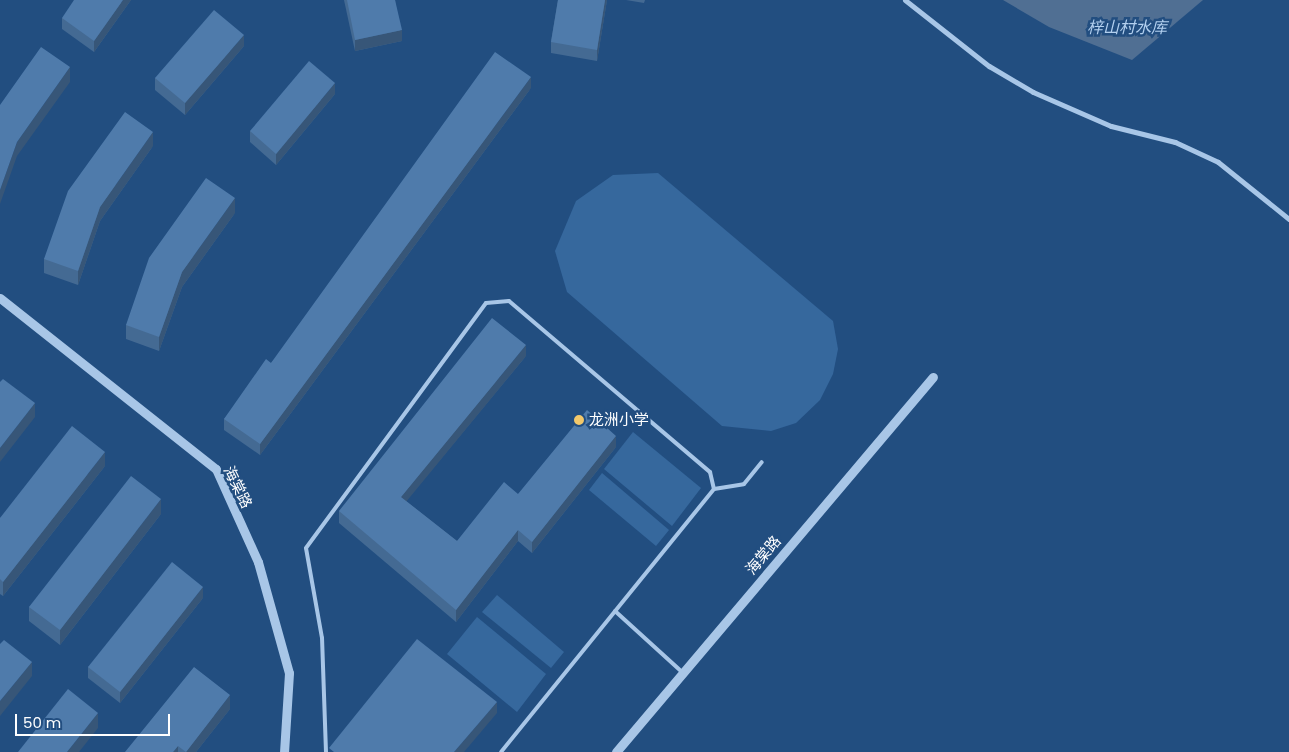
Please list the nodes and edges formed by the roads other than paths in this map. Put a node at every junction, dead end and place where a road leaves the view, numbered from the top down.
1 (905, 0) edge
2 (1289, 219) edge
3 (0, 298) edge
4 (933, 377) dead end
5 (762, 462) dead end
6 (714, 489) junction
7 (615, 611) junction
8 (682, 672) junction
9 (284, 752) edge
10 (326, 752) edge
11 (501, 752) edge
12 (616, 752) edge

1 - 2 street
3 - 9 street, 海棠路
4 - 8 street, 海棠路
5 - 6 lane
6 - 7 lane
6 - 10 lane
7 - 8 lane
7 - 11 lane
8 - 12 street, 海棠路

